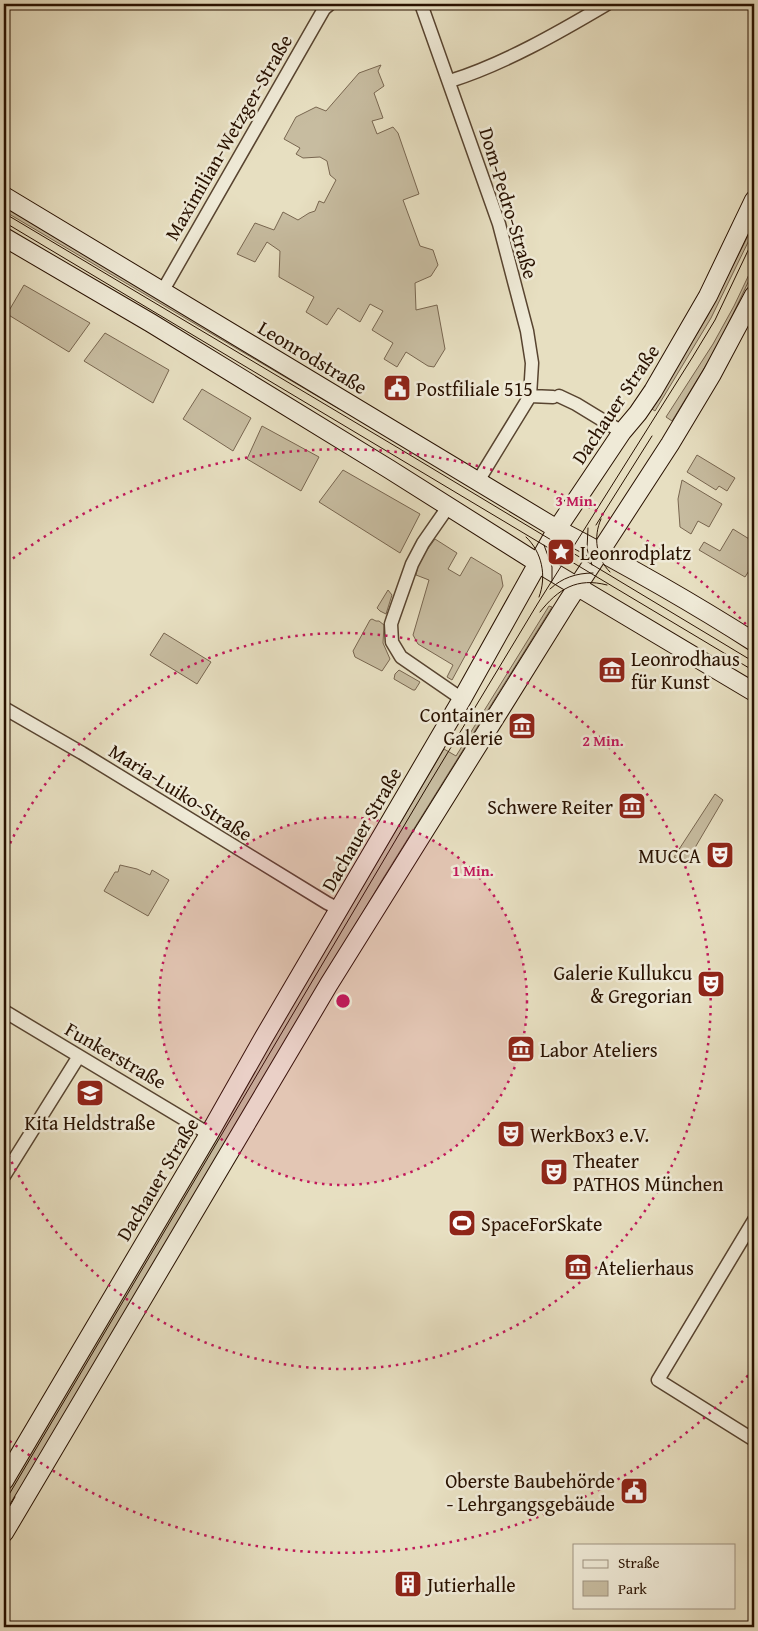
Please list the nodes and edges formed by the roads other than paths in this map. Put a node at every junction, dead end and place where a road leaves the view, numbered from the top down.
1 (421, 4) edge
2 (607, 4) edge
3 (325, 5) edge
4 (450, 81) junction
5 (4, 196) edge
6 (754, 200) edge
7 (4, 237) edge
8 (162, 292) junction
9 (754, 295) edge
10 (530, 396) junction
11 (622, 432) junction
12 (478, 481) junction
13 (448, 507) junction
14 (557, 529) junction
15 (601, 552) junction
16 (538, 563) junction
17 (578, 586) junction
18 (754, 642) edge
19 (754, 692) edge
20 (462, 699) junction
21 (4, 708) edge
22 (339, 908) junction
23 (4, 1010) edge
24 (79, 1056) junction
25 (209, 1134) junction
26 (4, 1176) edge
27 (754, 1220) edge
28 (754, 1440) edge
29 (4, 1481) edge
30 (4, 1533) edge

1 - 4 street, Dom-Pedro-Straße
2 - 4 street
3 - 8 street, Maximilian-Wetzger-Straße
4 - 10 street, Dom-Pedro-Straße
5 - 8 main road, Leonrodstraße
6 - 11 main road, Dachauer Straße
7 - 13 main road
8 - 12 main road, Leonrodstraße
9 - 15 main road
10 - 11 street
10 - 12 street
11 - 14 main road, Dachauer Straße
12 - 14 main road, Leonrodstraße
13 - 16 main road
13 - 20 street
14 - 15 main road, Leonrodstraße
14 - 16 main road, Dachauer Straße
15 - 17 main road
15 - 18 main road, Leonrodstraße
16 - 17 main road
16 - 20 main road, Dachauer Straße
17 - 19 main road
17 - 30 main road
20 - 22 main road, Dachauer Straße
21 - 22 street, Maria-Luiko-Straße
22 - 25 main road, Dachauer Straße
23 - 24 street, Funkerstraße
24 - 25 street, Funkerstraße
24 - 26 street
25 - 29 main road, Dachauer Straße
27 - 28 street

